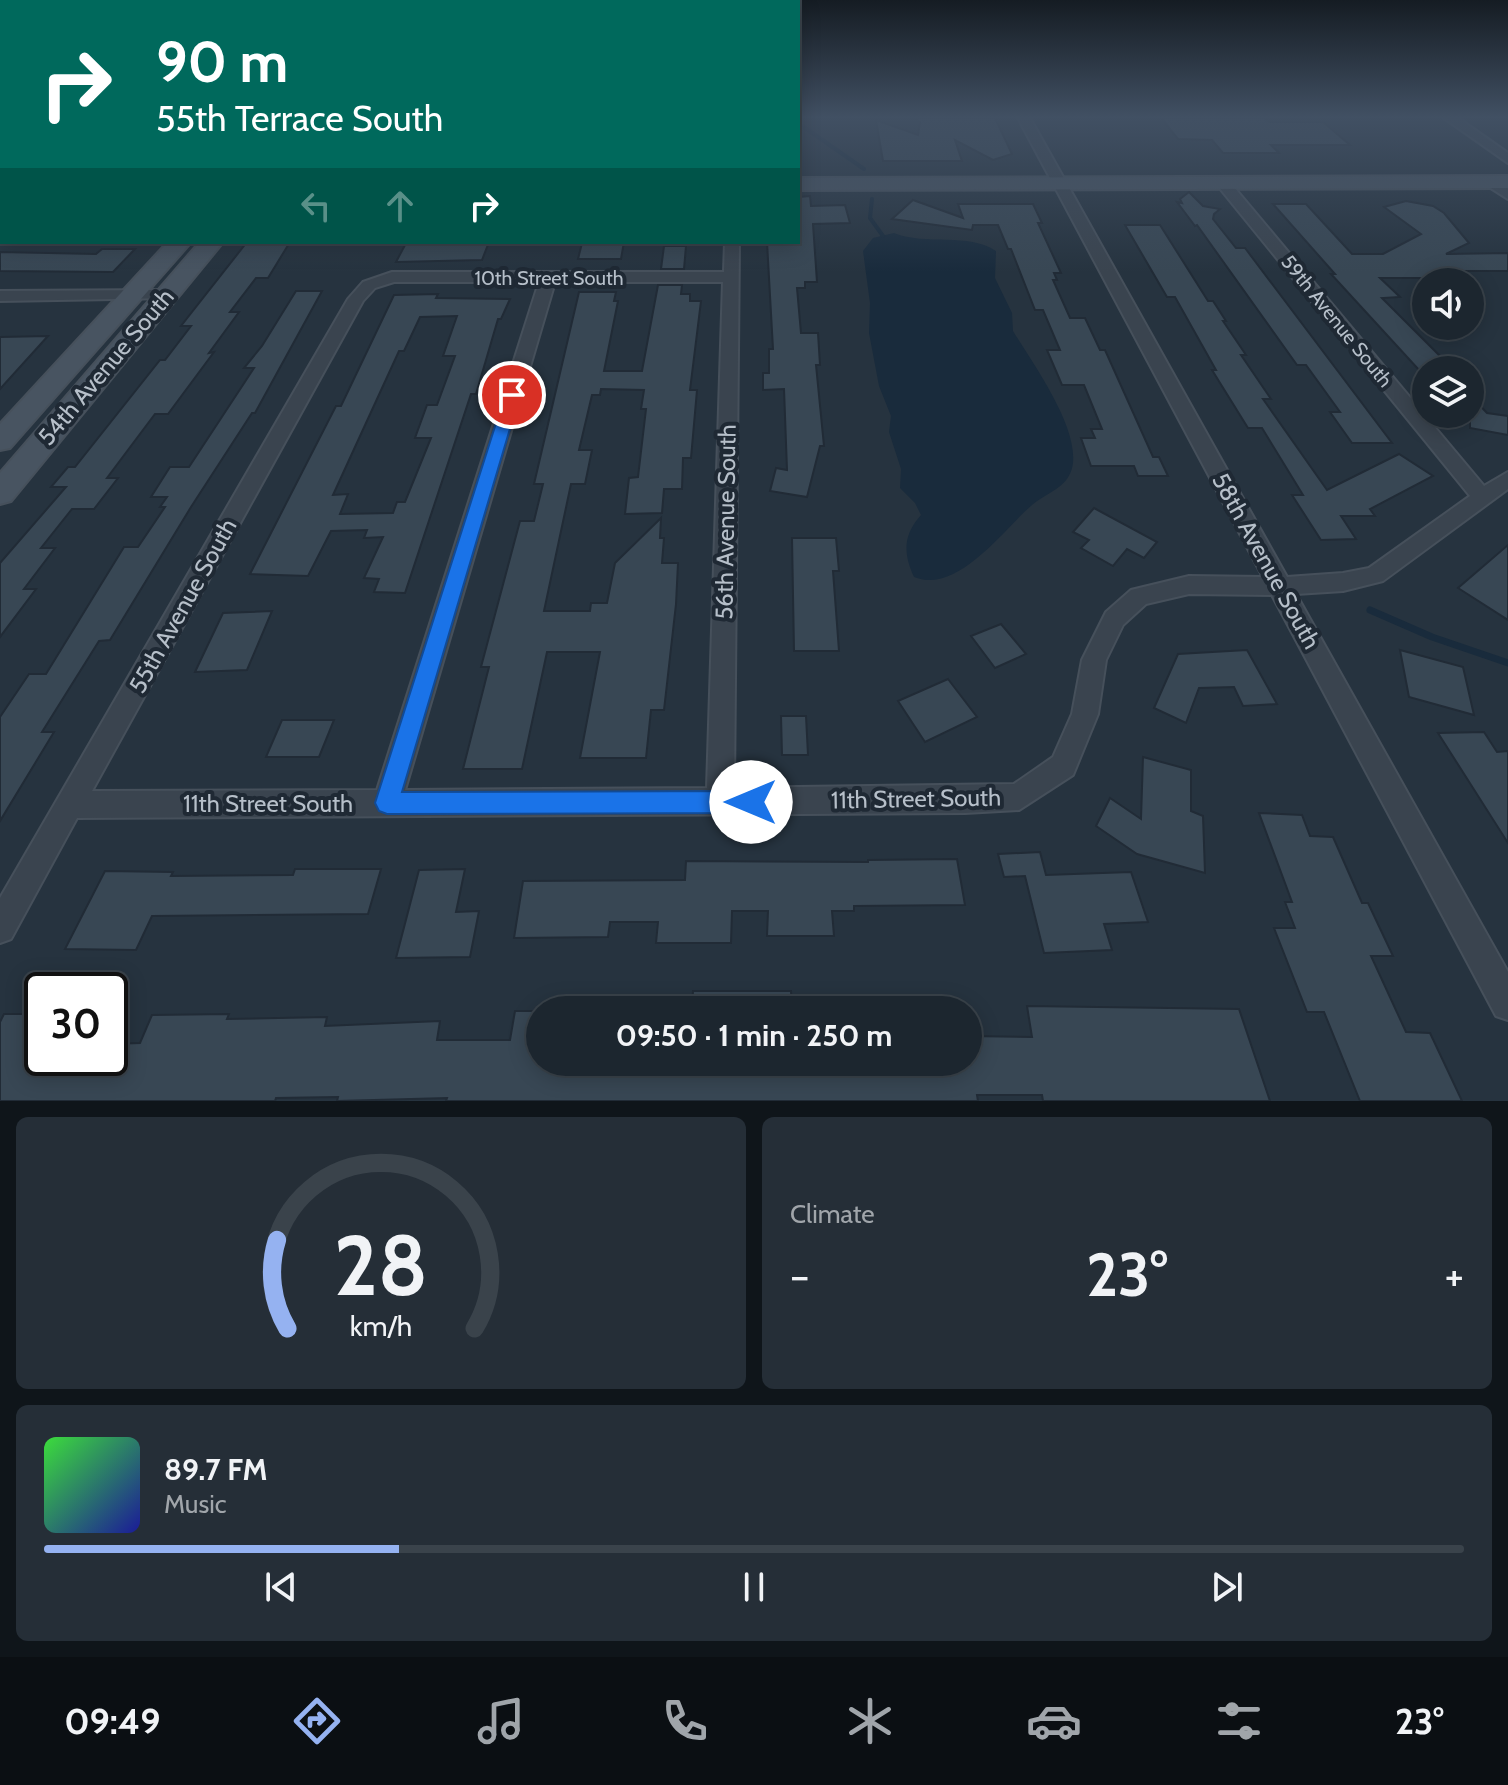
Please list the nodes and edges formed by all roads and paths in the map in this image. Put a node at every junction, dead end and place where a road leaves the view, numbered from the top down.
1 (1052, 169) edge
2 (1499, 182) edge
3 (1060, 183) junction
4 (1223, 183) junction
5 (800, 184) edge
6 (1508, 195) edge
7 (178, 244) edge
8 (210, 244) edge
9 (732, 244) edge
10 (731, 277) junction
11 (548, 278) junction
12 (369, 285) joint
13 (132, 295) junction
14 (166, 295) junction
15 (0, 296) edge
16 (0, 441) edge
17 (1508, 479) edge
18 (0, 493) edge
19 (1481, 496) junction
20 (1280, 586) junction
21 (720, 802) junction
22 (387, 803) junction
23 (71, 805) junction
24 (0, 928) edge
25 (1508, 1004) edge

1 - 3 street, 58th Avenue South
2 - 4 street
2 - 6 street
3 - 4 street
3 - 5 street
3 - 20 street, 58th Avenue South
4 - 19 street, 59th Avenue South
7 - 13 street, 54th Avenue South
8 - 14 street, 54th Avenue South
9 - 10 street, 56th Avenue South
10 - 11 street, 10th Street South
10 - 21 street, 56th Avenue South
11 - 12 street, 10th Street South
11 - 22 street
12 - 23 street, 55th Avenue South
13 - 14 street
13 - 15 street
13 - 16 street, 54th Avenue South
14 - 18 street, 54th Avenue South
17 - 19 street, 11th Street South
19 - 20 street, 11th Street South
20 - 21 street, 11th Street South
20 - 25 street, 58th Avenue South
21 - 22 street, 11th Street South
22 - 23 street, 11th Street South
23 - 24 street, 55th Avenue South

